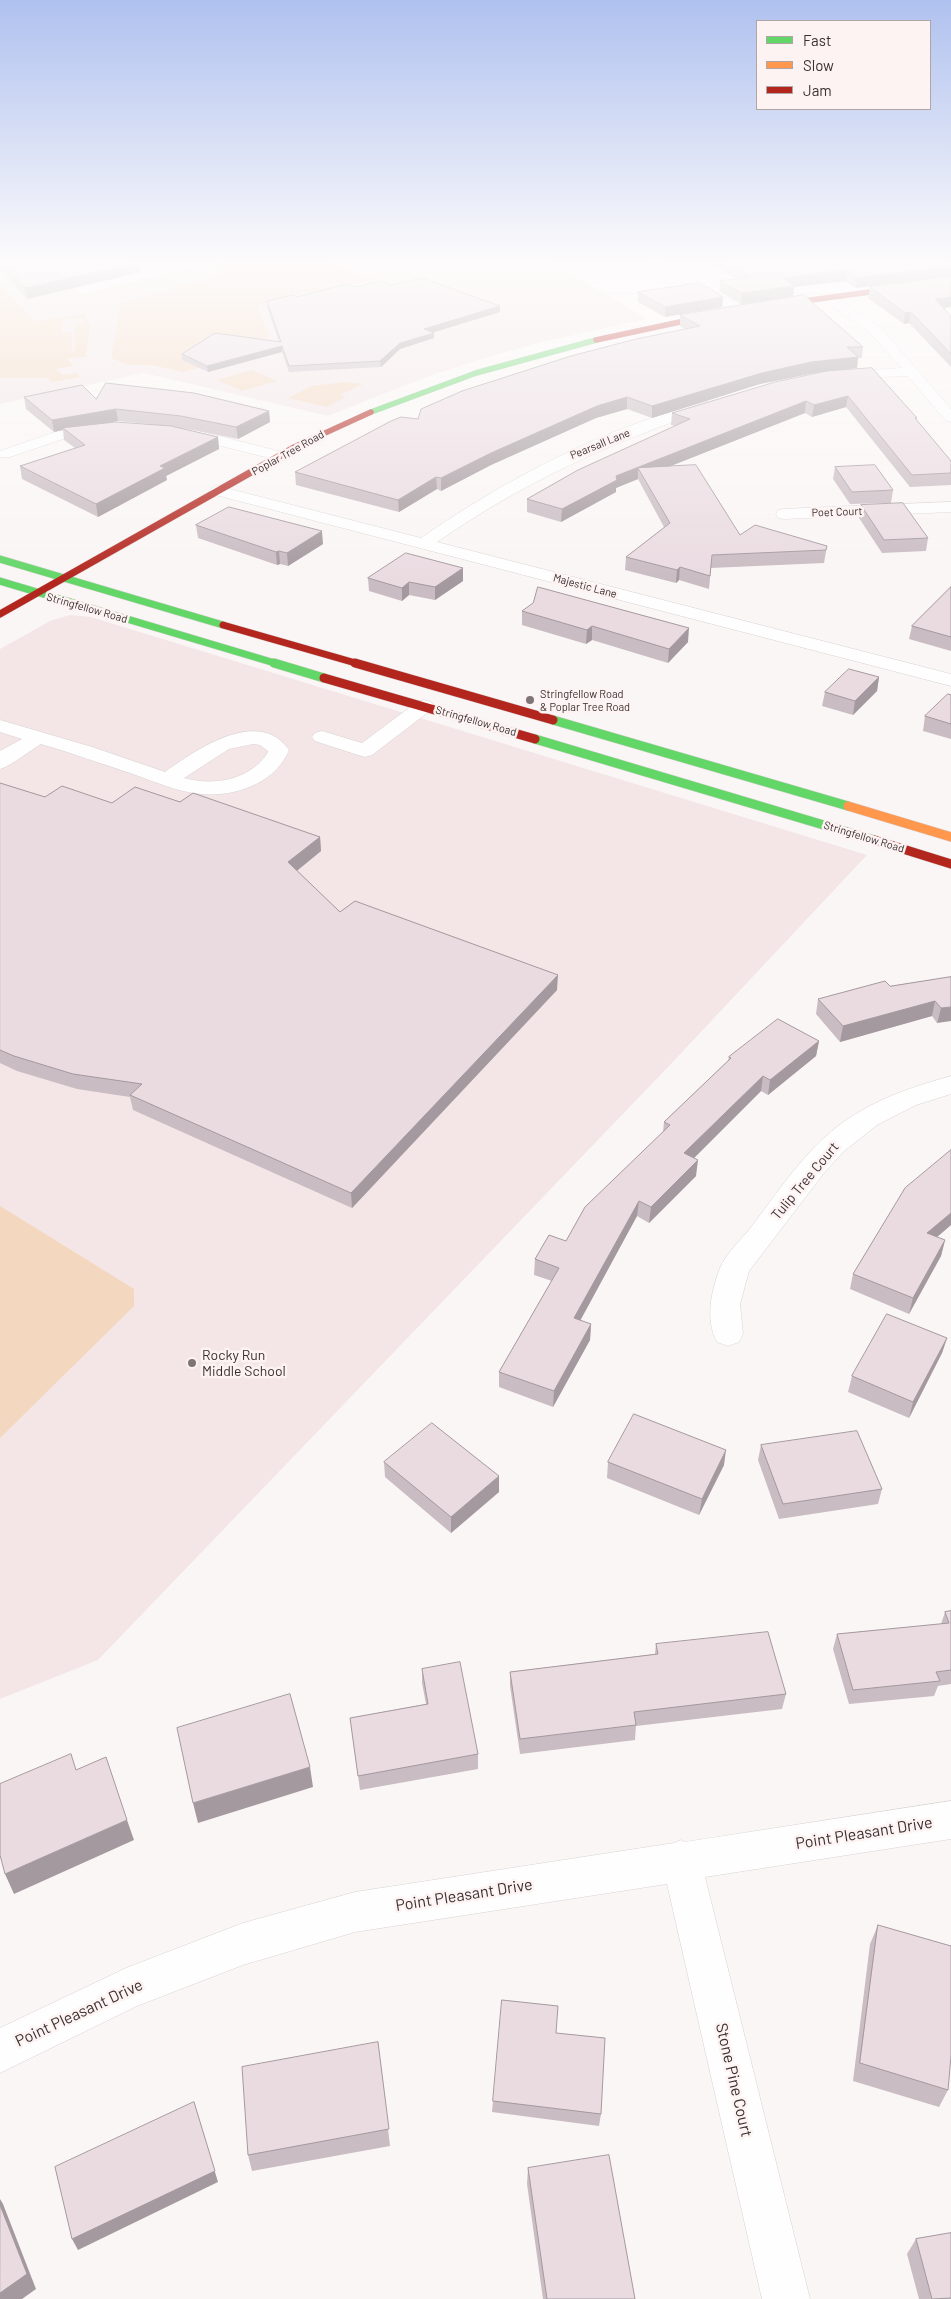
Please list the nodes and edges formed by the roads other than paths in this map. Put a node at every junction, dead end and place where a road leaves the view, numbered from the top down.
1 (493, 367) edge
2 (908, 367) edge
3 (912, 372) junction
4 (825, 377) edge
5 (723, 401) edge
6 (951, 418) edge
7 (117, 427) edge
8 (172, 431) edge
9 (5, 454) dead end
10 (281, 456) junction
11 (218, 491) junction
12 (951, 507) edge
13 (784, 514) dead end
14 (424, 544) junction
15 (0, 559) edge
16 (64, 579) junction
17 (0, 581) edge
18 (37, 594) junction
19 (0, 614) edge
20 (951, 680) edge
21 (424, 706) junction
22 (0, 726) edge
23 (39, 737) junction
24 (322, 737) dead end
25 (0, 762) edge
26 (167, 780) dead end
27 (951, 837) edge
28 (951, 864) edge
29 (951, 1085) edge
30 (728, 1334) dead end
31 (951, 1820) edge
32 (681, 1860) junction
33 (0, 2051) edge
34 (786, 2299) edge

1 - 10 main road, Poplar Tree Road
2 - 3 street
3 - 4 street
3 - 6 street
5 - 14 street, Pearsall Lane
7 - 9 street
8 - 10 street
10 - 11 main road, Poplar Tree Road
11 - 14 street, Majestic Lane
11 - 16 main road, Poplar Tree Road
12 - 13 street, Poet Court
14 - 20 street, Majestic Lane
15 - 16 main road, Stringfellow Road
16 - 18 main road, Poplar Tree Road
16 - 27 main road, Stringfellow Road
17 - 18 main road, Stringfellow Road
18 - 19 main road, Poplar Tree Road
18 - 21 main road, Stringfellow Road
21 - 24 street
21 - 28 main road, Stringfellow Road
22 - 23 street
23 - 25 street
23 - 26 street
29 - 30 street, Tulip Tree Court
31 - 32 street, Point Pleasant Drive
32 - 33 street, Point Pleasant Drive
32 - 34 street, Stone Pine Court

